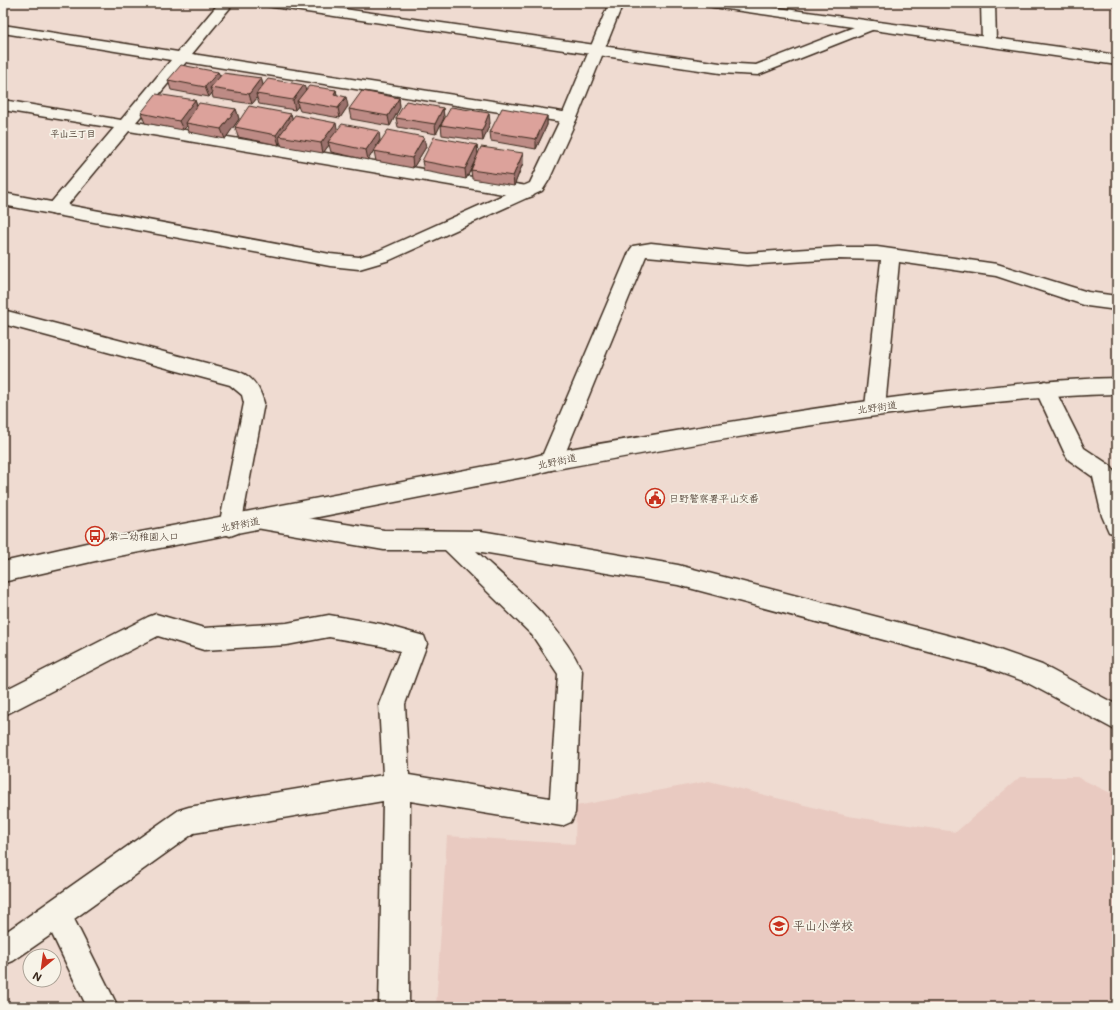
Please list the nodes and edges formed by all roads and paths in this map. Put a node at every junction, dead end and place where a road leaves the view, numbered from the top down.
1 (227, 3) edge
2 (273, 3) edge
3 (616, 3) edge
4 (713, 3) edge
5 (988, 3) edge
6 (872, 25) junction
7 (3, 30) edge
8 (989, 42) junction
9 (597, 50) junction
10 (182, 57) junction
11 (1117, 60) edge
12 (3, 105) edge
13 (569, 118) junction
14 (125, 125) junction
15 (527, 192) junction
16 (3, 199) edge
17 (55, 209) junction
18 (891, 255) junction
19 (1117, 302) edge
20 (3, 317) edge
21 (1117, 386) edge
22 (1045, 389) junction
23 (875, 407) junction
24 (551, 461) junction
25 (262, 520) junction
26 (1117, 525) edge
27 (230, 526) junction
28 (450, 541) junction
29 (3, 572) edge
30 (3, 704) edge
31 (1117, 719) edge
32 (397, 786) junction
33 (57, 914) junction
34 (3, 950) edge
35 (103, 1007) edge
36 (394, 1007) edge

1 - 10 street
2 - 9 street
3 - 9 street
4 - 6 street
5 - 8 street
6 - 8 street
6 - 9 street
7 - 10 street
8 - 11 street
9 - 13 street
10 - 13 street
10 - 14 street
12 - 14 street
13 - 15 street
14 - 15 street
14 - 17 street
15 - 17 street
16 - 17 street
18 - 19 street
18 - 23 street
18 - 24 street
20 - 27 street
21 - 22 street, 北野街道
22 - 23 street, 北野街道
22 - 26 street
23 - 24 street, 北野街道
24 - 25 street, 北野街道
25 - 27 street, 北野街道
25 - 28 street
27 - 29 street, 北野街道
28 - 31 street
28 - 32 street
30 - 32 street
32 - 33 street
32 - 36 street
33 - 34 street
33 - 35 street

